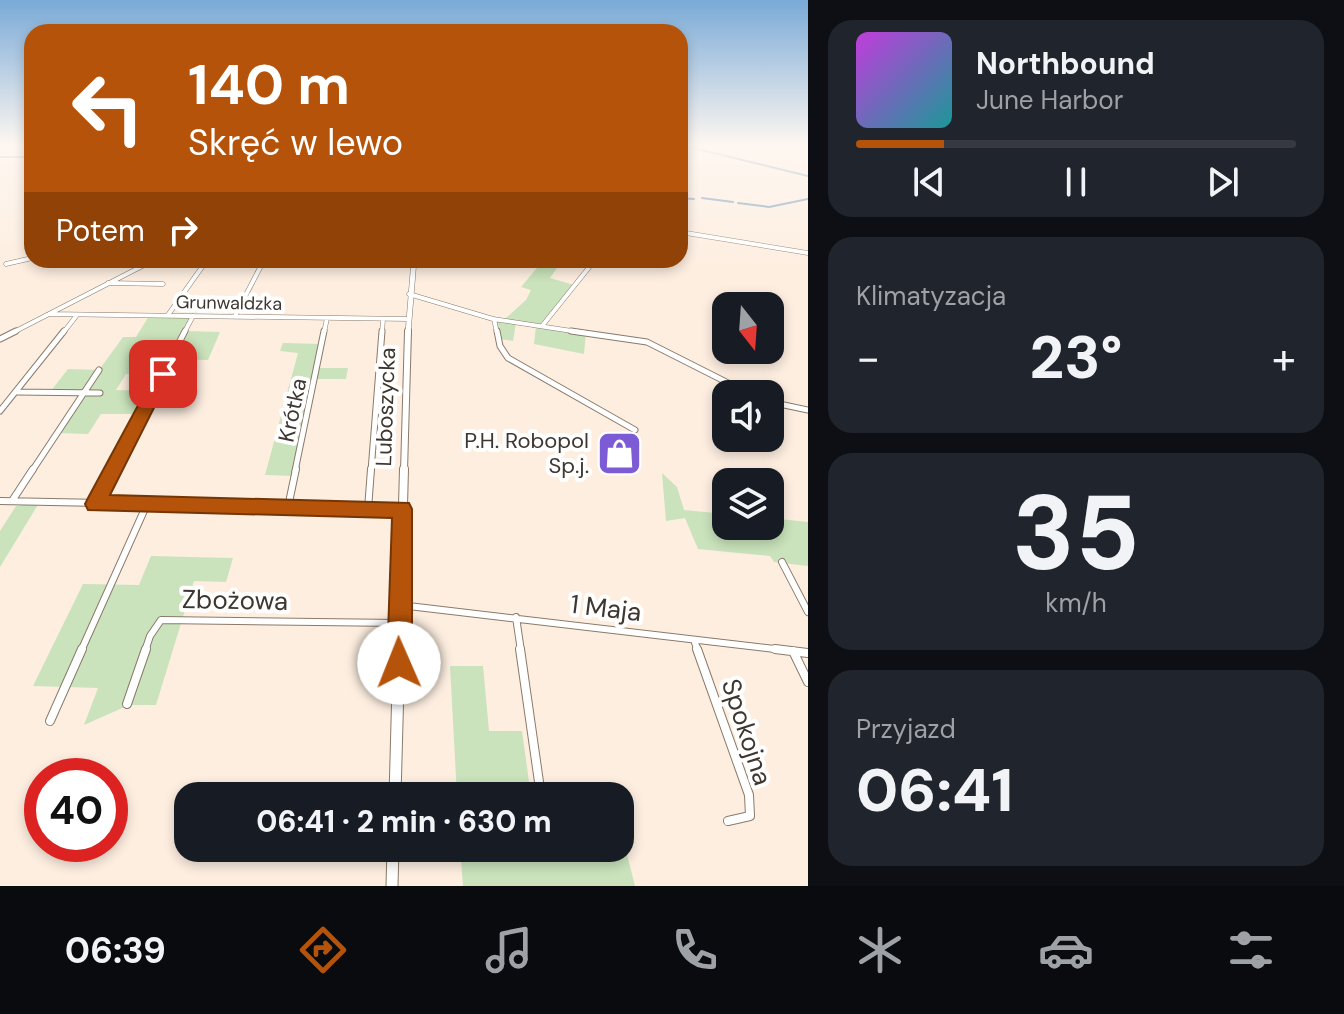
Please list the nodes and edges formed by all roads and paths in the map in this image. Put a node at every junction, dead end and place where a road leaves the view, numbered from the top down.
1 (688, 233) edge
2 (808, 253) edge
3 (24, 260) edge
4 (6, 264) dead end
5 (138, 268) edge
6 (201, 268) edge
7 (260, 268) edge
8 (413, 268) edge
9 (589, 268) edge
10 (108, 283) junction
11 (163, 284) dead end
12 (409, 294) junction
13 (49, 314) junction
14 (78, 314) junction
15 (168, 316) junction
16 (193, 316) junction
17 (235, 317) junction
18 (327, 318) junction
19 (383, 319) junction
20 (408, 319) junction
21 (493, 319) junction
22 (541, 326) junction
23 (0, 339) edge
24 (99, 370) dead end
25 (722, 380) edge
26 (16, 391) junction
27 (83, 393) junction
28 (100, 393) dead end
29 (784, 405) edge
30 (808, 410) edge
31 (0, 411) edge
32 (635, 430) dead end
33 (0, 501) edge
34 (12, 501) junction
35 (95, 504) junction
36 (147, 504) junction
37 (288, 507) junction
38 (368, 509) junction
39 (402, 509) junction
40 (782, 562) dead end
41 (400, 605) junction
42 (808, 612) edge
43 (516, 617) junction
44 (399, 623) junction
45 (694, 640) junction
46 (793, 651) junction
47 (808, 653) edge
48 (808, 682) edge
49 (127, 704) dead end
50 (50, 721) dead end
51 (395, 782) edge
52 (539, 782) edge
53 (728, 821) dead end
54 (393, 862) edge
55 (392, 886) edge

1 - 2 street
3 - 4 street
5 - 10 street
6 - 15 street
7 - 17 street
8 - 12 street, Luboszycka
9 - 22 street
10 - 11 street
10 - 13 street
12 - 20 street, Luboszycka
12 - 21 street
13 - 14 street, Grunwaldzka
13 - 23 street
14 - 15 street, Grunwaldzka
14 - 26 street
15 - 16 street, Grunwaldzka
16 - 17 street, Grunwaldzka
16 - 35 street
17 - 18 street, Grunwaldzka
18 - 19 street, Grunwaldzka
18 - 37 street, Krótka
19 - 20 street, Grunwaldzka
19 - 38 street
20 - 39 street, Luboszycka
21 - 22 street
21 - 32 street
22 - 25 street
24 - 27 street
26 - 27 street
26 - 31 street
27 - 28 street
27 - 34 street
29 - 30 street
33 - 34 street
34 - 35 street
35 - 36 street
36 - 37 street
36 - 50 street
37 - 38 street
38 - 39 street
39 - 41 street, Luboszycka
40 - 42 street
41 - 43 street, 1 Maja
41 - 44 street, Luboszycka
43 - 45 street, 1 Maja
43 - 52 street
44 - 49 street, Zbożowa
44 - 51 street, Luboszycka
45 - 46 street, 1 Maja
45 - 53 street, Spokojna
46 - 47 street, 1 Maja
46 - 48 street
54 - 55 street

